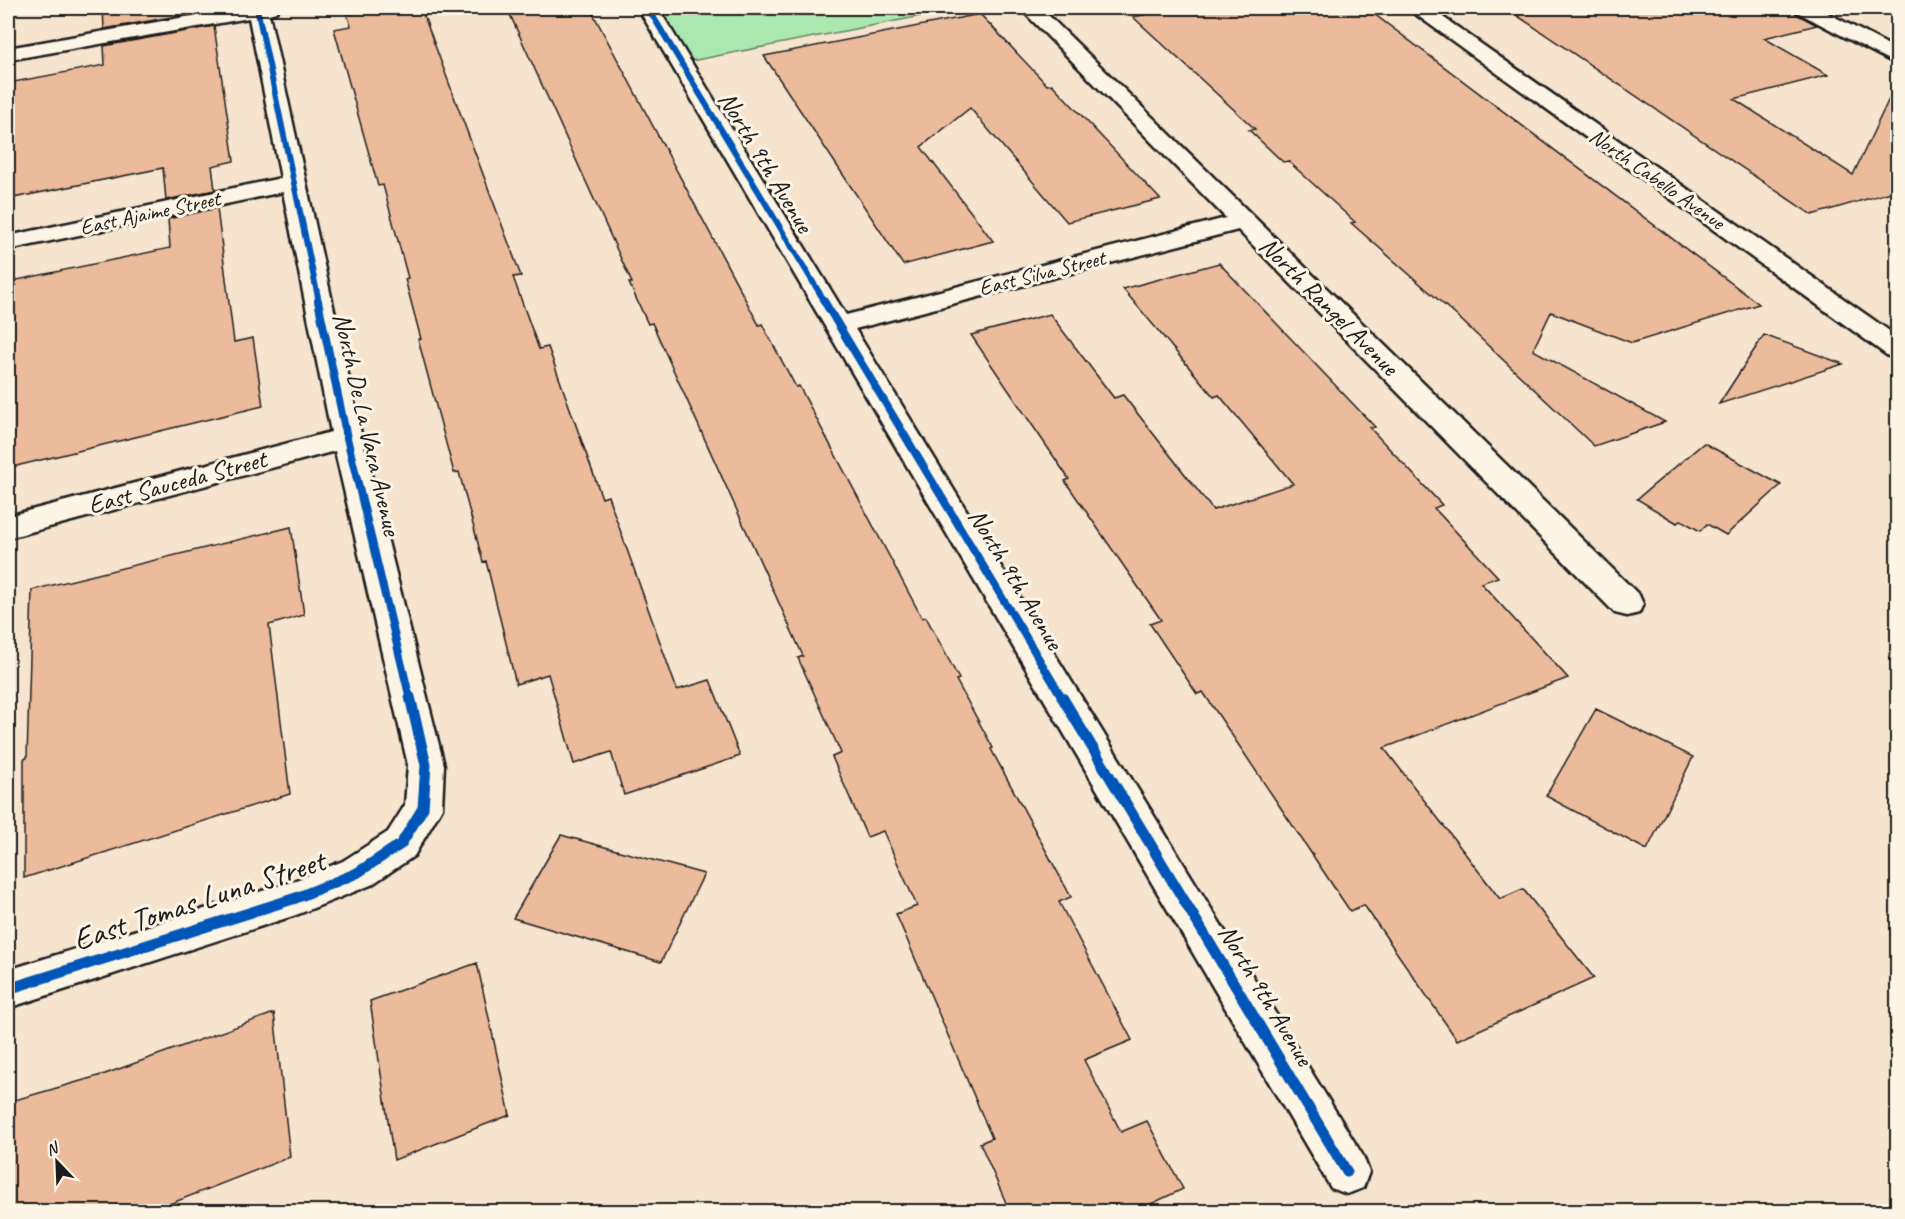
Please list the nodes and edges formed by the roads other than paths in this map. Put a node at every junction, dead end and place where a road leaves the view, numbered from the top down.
1 (261, 8) edge
2 (648, 8) edge
3 (1030, 8) edge
4 (1417, 8) edge
5 (1804, 8) edge
6 (8, 54) edge
7 (1898, 59) edge
8 (293, 183) junction
9 (1244, 221) junction
10 (8, 243) edge
11 (839, 325) junction
12 (1898, 350) edge
13 (347, 438) junction
14 (8, 526) edge
15 (1627, 604) dead end
16 (401, 844) joint
17 (8, 989) edge
18 (1347, 1172) dead end

1 - 6 street
1 - 8 street, North De La Vara Avenue
2 - 11 street, North 9th Avenue
3 - 9 street, North Rangel Avenue
4 - 12 street, North Cabello Avenue
5 - 7 street
8 - 10 street, East Ajaime Street
8 - 13 street, North De La Vara Avenue
9 - 11 street, East Silva Street
9 - 15 street, North Rangel Avenue
11 - 18 street, North 9th Avenue
13 - 14 street, East Sauceda Street
13 - 16 street, North De La Vara Avenue
16 - 17 street, East Tomas Luna Street

